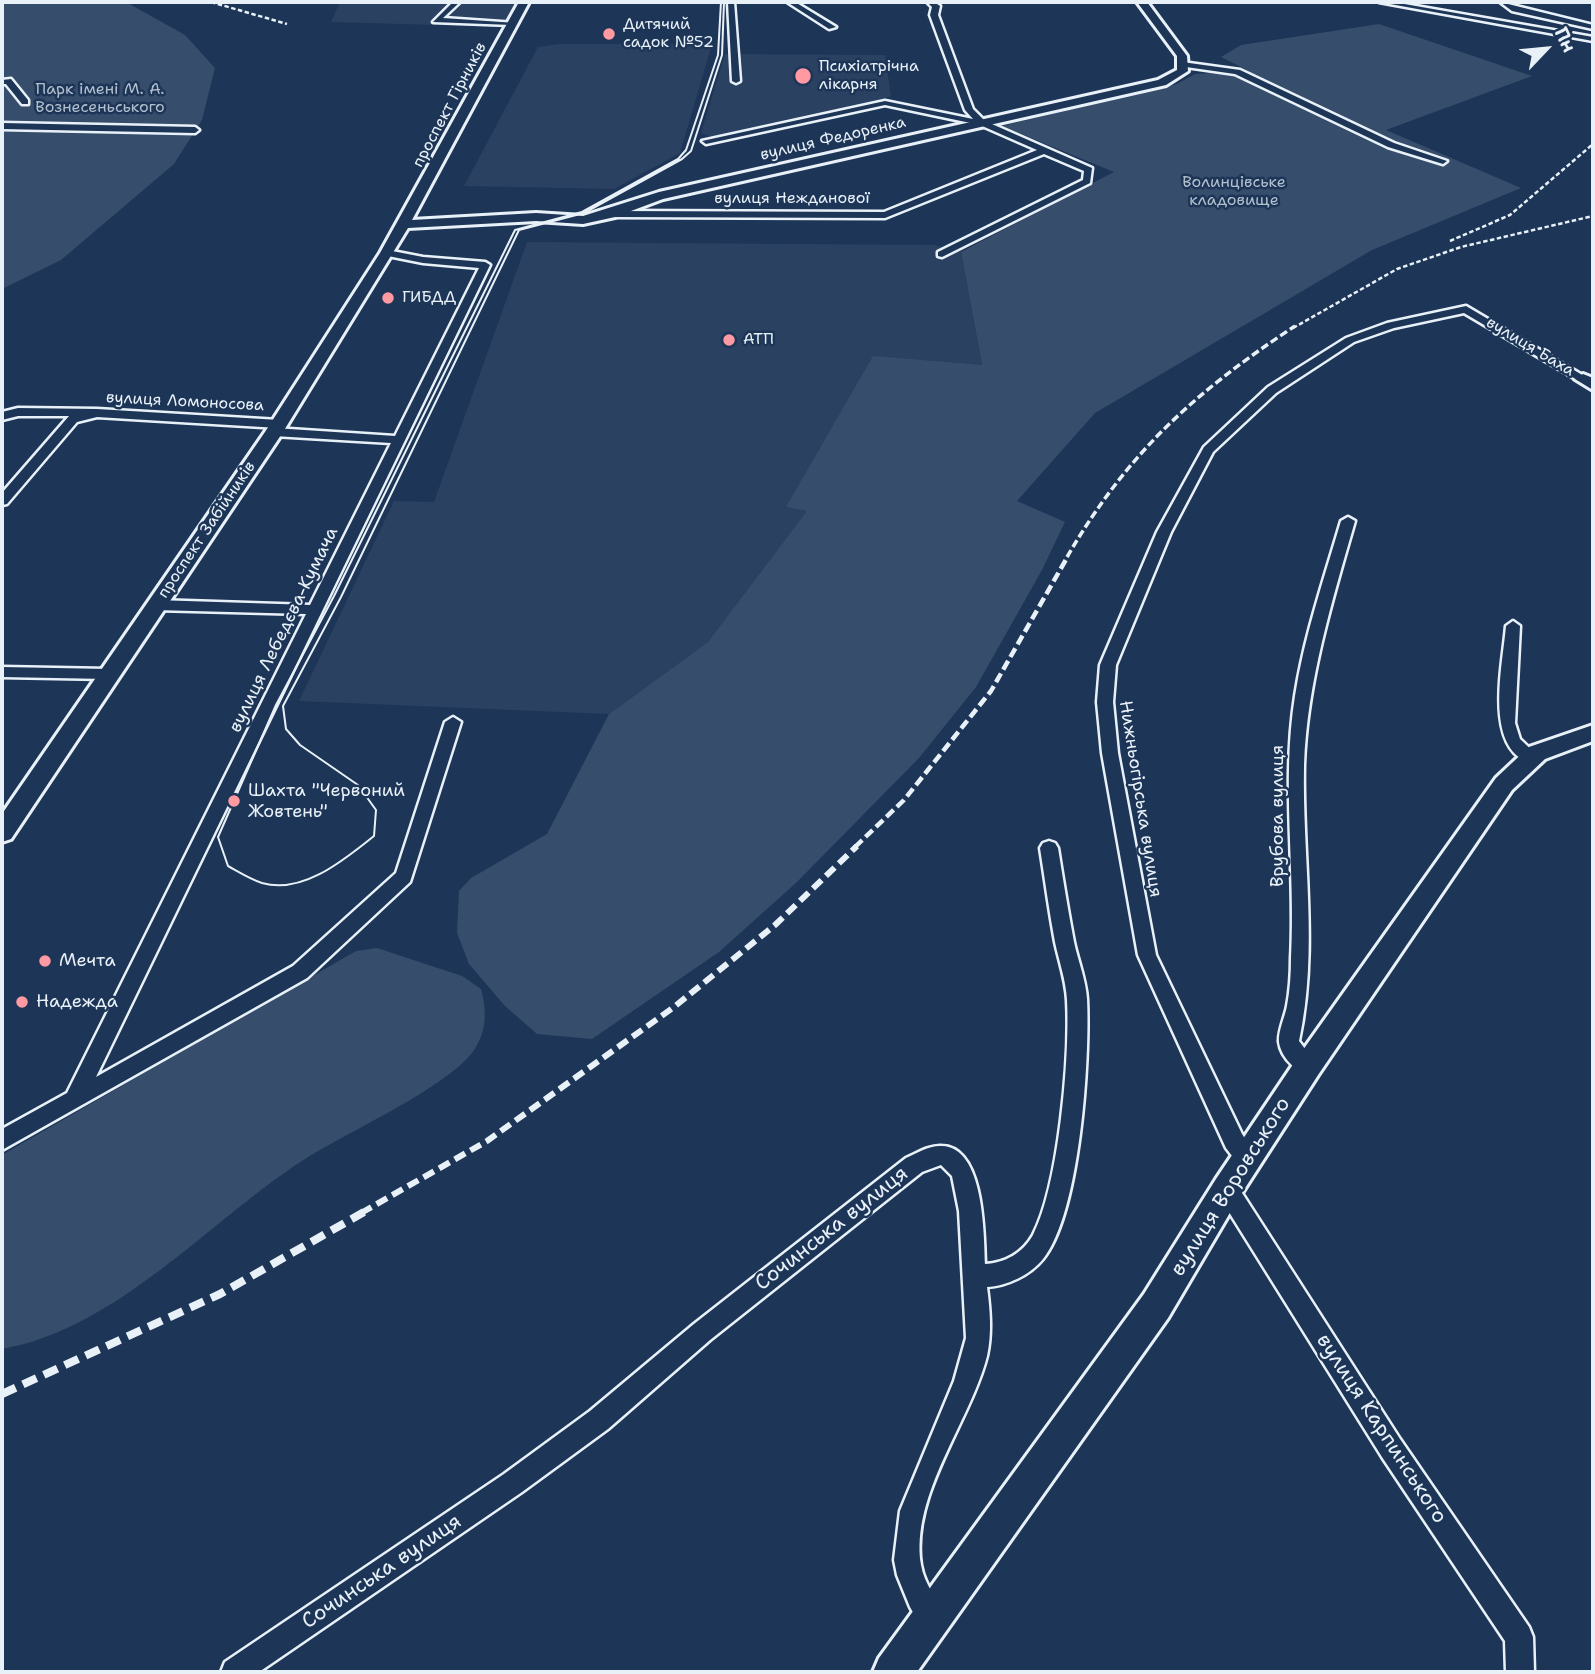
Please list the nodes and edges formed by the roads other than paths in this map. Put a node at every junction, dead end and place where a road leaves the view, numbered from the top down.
1 (457, 2) edge
2 (524, 2) edge
3 (732, 2) edge
4 (790, 2) edge
5 (930, 2) edge
6 (1142, 2) edge
7 (1382, 2) edge
8 (1503, 2) edge
9 (1395, 3) edge
10 (512, 23) junction
11 (832, 27) dead end
12 (1593, 27) edge
13 (1593, 39) edge
14 (1182, 64) junction
15 (736, 81) dead end
16 (2, 82) edge
17 (25, 102) dead end
18 (982, 123) junction
19 (2, 125) edge
20 (195, 131) dead end
21 (706, 141) dead end
22 (1045, 150) junction
23 (1443, 161) dead end
24 (610, 214) junction
25 (405, 224) junction
26 (387, 254) junction
27 (943, 254) dead end
28 (1466, 309) joint
29 (1590, 380) edge
30 (97, 413) junction
31 (2, 416) edge
32 (277, 428) junction
33 (400, 440) junction
34 (2, 501) edge
35 (1348, 521) dead end
36 (155, 605) junction
37 (316, 610) junction
38 (1513, 626) dead end
39 (2, 672) edge
40 (108, 674) junction
41 (453, 722) dead end
42 (1593, 733) edge
43 (1531, 757) junction
44 (2, 833) edge
45 (1049, 848) dead end
46 (1308, 1066) junction
47 (74, 1100) junction
48 (2, 1140) edge
49 (1247, 1158) junction
50 (1227, 1189) junction
51 (974, 1274) junction
52 (932, 1618) junction
53 (235, 1672) edge
54 (893, 1672) edge
55 (1520, 1672) edge

1 - 10 street
2 - 10 street, проспект Гірників
3 - 15 street
4 - 11 street
5 - 18 street
6 - 14 street
7 - 9 street
8 - 12 street
9 - 13 street
10 - 25 street, проспект Гірників
14 - 18 street, вулиця Федоренка
14 - 23 street
16 - 17 street
18 - 21 street
18 - 22 street
18 - 24 street, вулиця Федоренка
19 - 20 street
22 - 24 street, вулиця Нежданової
22 - 27 street
24 - 25 street, вулиця Федоренка
25 - 26 street, проспект Забійників
26 - 32 street, проспект Забійників
26 - 33 street, вулиця Лебедєва-Кумача
28 - 29 street, вулиця Баха
28 - 49 street, Нижньогірська вулиця
30 - 31 street
30 - 32 street, вулиця Ломоносова
30 - 34 street, вулиця Ломоносова
32 - 33 street, вулиця Ломоносова
32 - 36 street, проспект Забійників
33 - 37 street, вулиця Лебедєва-Кумача
35 - 46 street, Врубова вулиця
36 - 37 street
36 - 40 street, проспект Забійників
37 - 47 street, вулиця Лебедєва-Кумача
38 - 43 street
39 - 40 street
40 - 44 street, проспект Забійників
41 - 47 street
42 - 43 street, вулиця Воровського
43 - 46 street, вулиця Воровського
45 - 51 street
46 - 49 street, вулиця Воровського
47 - 48 street
49 - 50 street, вулиця Воровського
50 - 52 street, вулиця Воровського
50 - 55 street, вулиця Карпинського
51 - 52 street
51 - 53 street, Сочинська вулиця
52 - 54 street, вулиця Воровського

